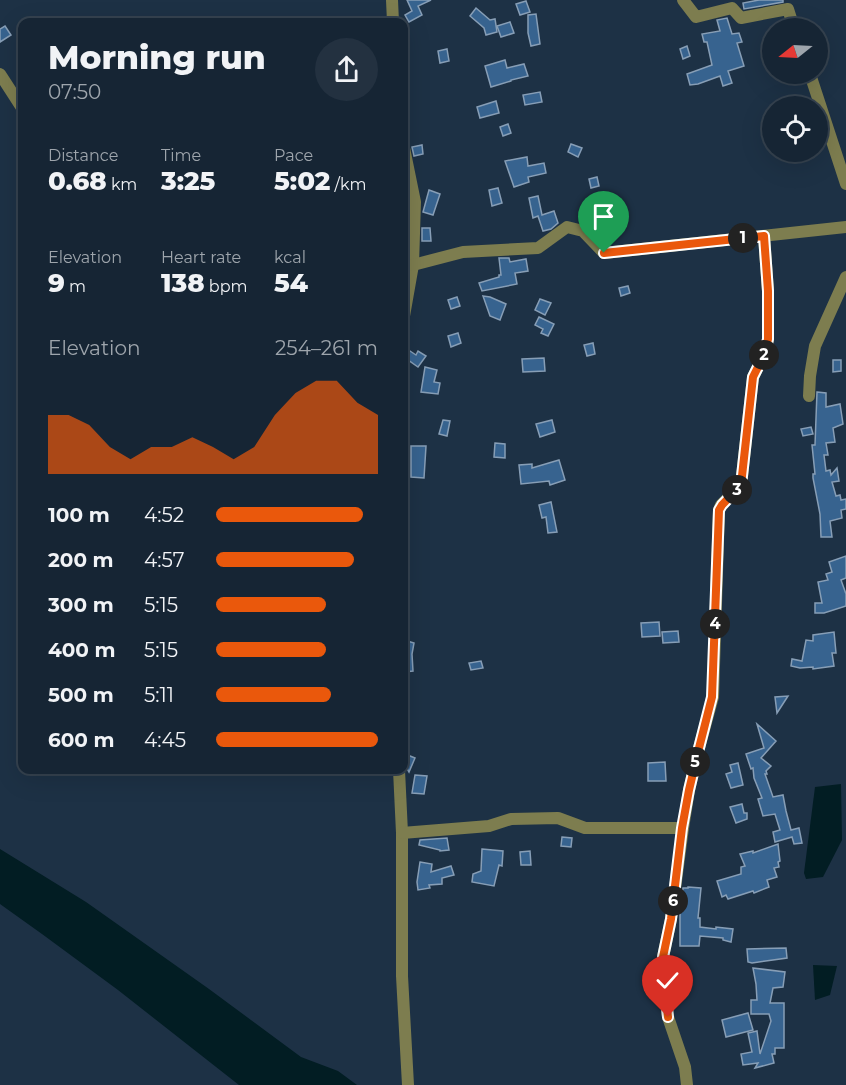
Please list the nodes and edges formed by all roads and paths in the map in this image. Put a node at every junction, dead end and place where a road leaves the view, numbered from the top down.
1 (392, 0) edge
2 (682, 0) edge
3 (393, 18) edge
4 (791, 18) edge
5 (0, 74) edge
6 (813, 84) edge
7 (18, 102) edge
8 (408, 168) edge
9 (846, 184) edge
10 (846, 227) edge
11 (764, 236) junction
12 (413, 265) junction
13 (846, 277) edge
14 (408, 293) edge
15 (809, 396) dead end
16 (399, 774) edge
17 (682, 828) junction
18 (402, 833) junction
19 (408, 1085) edge
20 (687, 1085) edge

1 - 3 street
2 - 4 street
5 - 7 street
6 - 9 street
8 - 12 street
10 - 11 street
11 - 12 street
11 - 17 street
12 - 14 street
13 - 15 street
16 - 18 street
17 - 18 street
17 - 20 street
18 - 19 street

